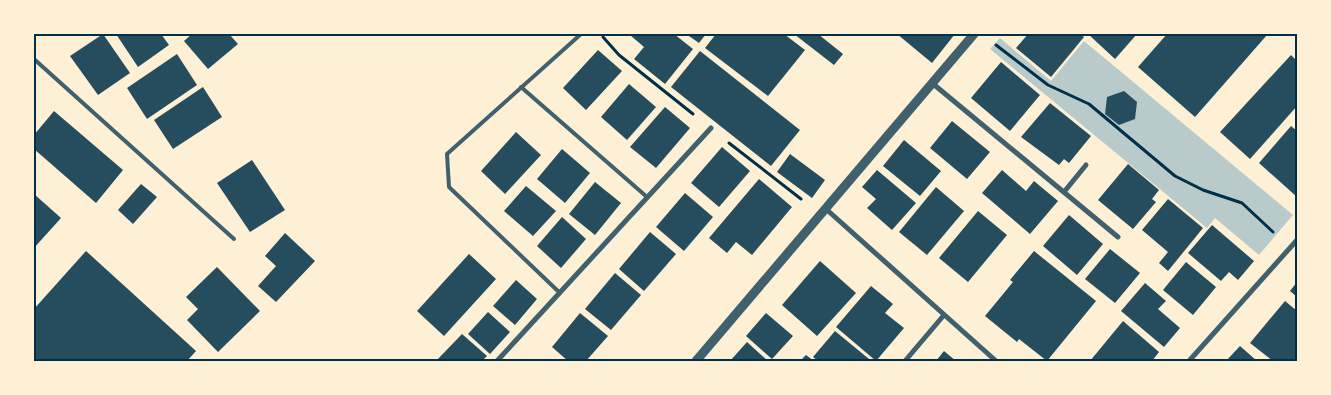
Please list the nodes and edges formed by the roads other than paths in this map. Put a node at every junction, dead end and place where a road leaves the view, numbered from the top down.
1 (581, 34) edge
2 (974, 34) edge
3 (34, 58) edge
4 (932, 83) junction
5 (521, 87) junction
6 (711, 128) dead end
7 (1086, 165) dead end
8 (1064, 192) junction
9 (647, 197) junction
10 (826, 209) junction
11 (1118, 237) dead end
12 (234, 239) dead end
13 (1297, 240) edge
14 (560, 293) junction
15 (944, 315) junction
16 (497, 361) edge
17 (696, 361) edge
18 (905, 361) edge
19 (996, 361) edge
20 (1189, 361) edge

1 - 5 lane
2 - 4 street
3 - 12 lane
4 - 8 street
4 - 10 street
5 - 9 lane
5 - 14 lane
6 - 9 street
7 - 8 street
8 - 11 street
9 - 14 street
10 - 15 street
10 - 17 street
13 - 20 street
14 - 16 street
15 - 18 street
15 - 19 street

